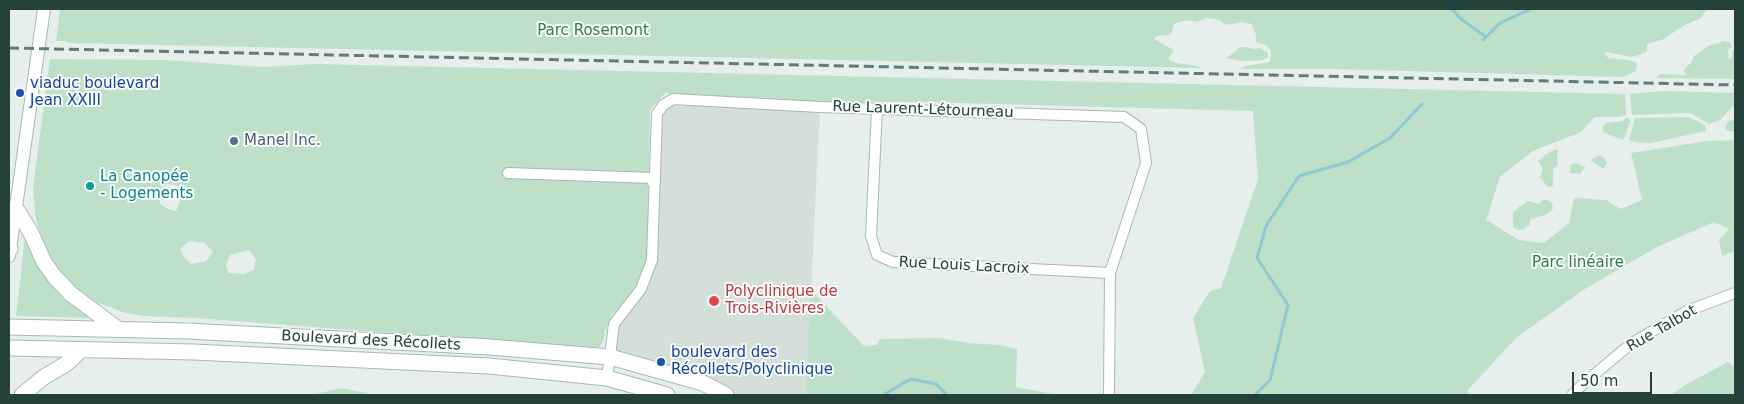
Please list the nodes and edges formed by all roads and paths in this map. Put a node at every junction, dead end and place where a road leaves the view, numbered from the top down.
1 (44, 9) edge
2 (876, 109) junction
3 (508, 173) dead end
4 (653, 178) junction
5 (15, 207) junction
6 (9, 252) edge
7 (1110, 273) junction
8 (1735, 293) edge
9 (9, 327) edge
10 (118, 329) junction
11 (9, 348) edge
12 (81, 350) junction
13 (610, 357) junction
14 (607, 378) junction
15 (22, 395) edge
16 (667, 395) edge
17 (726, 395) edge
18 (1109, 395) edge
19 (1572, 395) edge

1 - 5 street
2 - 4 street, Rue Laurent-Létourneau
2 - 7 street, Rue Louis Lacroix
2 - 7 street, Rue Laurent-Létourneau
3 - 4 street
4 - 13 street, Rue Laurent-Létourneau
5 - 6 street
5 - 10 main road
7 - 18 street, Rue Laurent-Létourneau
8 - 19 street, Rue Talbot
9 - 10 main road, Boulevard des Récollets
10 - 13 main road, Boulevard des Récollets
11 - 12 main road, Boulevard des Récollets
12 - 14 main road, Boulevard des Récollets
12 - 15 main road
13 - 14 street
13 - 17 main road, Boulevard des Récollets
14 - 16 main road, Boulevard des Récollets

